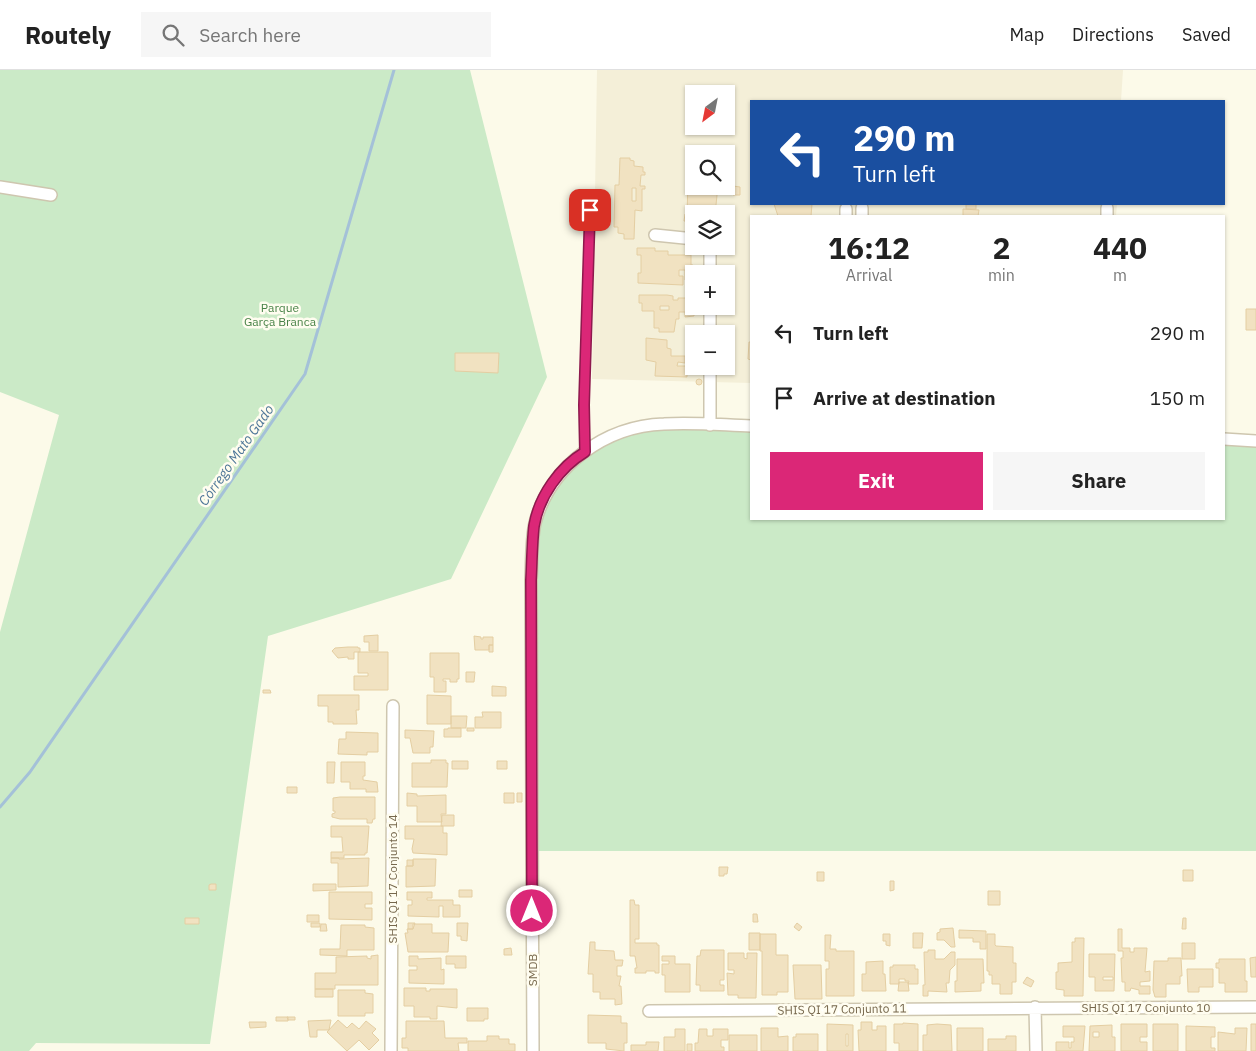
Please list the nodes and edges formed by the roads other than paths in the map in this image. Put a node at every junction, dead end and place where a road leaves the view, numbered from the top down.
1 (0, 187) edge
2 (51, 195) dead end
3 (590, 210) dead end
4 (655, 235) dead end
5 (685, 238) edge
6 (710, 375) edge
7 (710, 425) junction
8 (750, 426) edge
9 (1225, 439) edge
10 (1256, 441) edge
11 (585, 452) junction
12 (393, 706) dead end
13 (1036, 1007) junction
14 (1256, 1007) edge
15 (649, 1011) dead end
16 (391, 1051) edge
17 (533, 1051) edge
18 (1036, 1051) edge

1 - 2 street
3 - 11 lane
4 - 5 street
6 - 7 street
7 - 8 street, SMDB
7 - 11 street, SMDB
9 - 10 street
11 - 17 street, SMDB
12 - 16 street, SHIS QI 17 Conjunto 14
13 - 14 street, SHIS QI 17 Conjunto 10
13 - 15 street, SHIS QI 17 Conjunto 11
13 - 18 street

